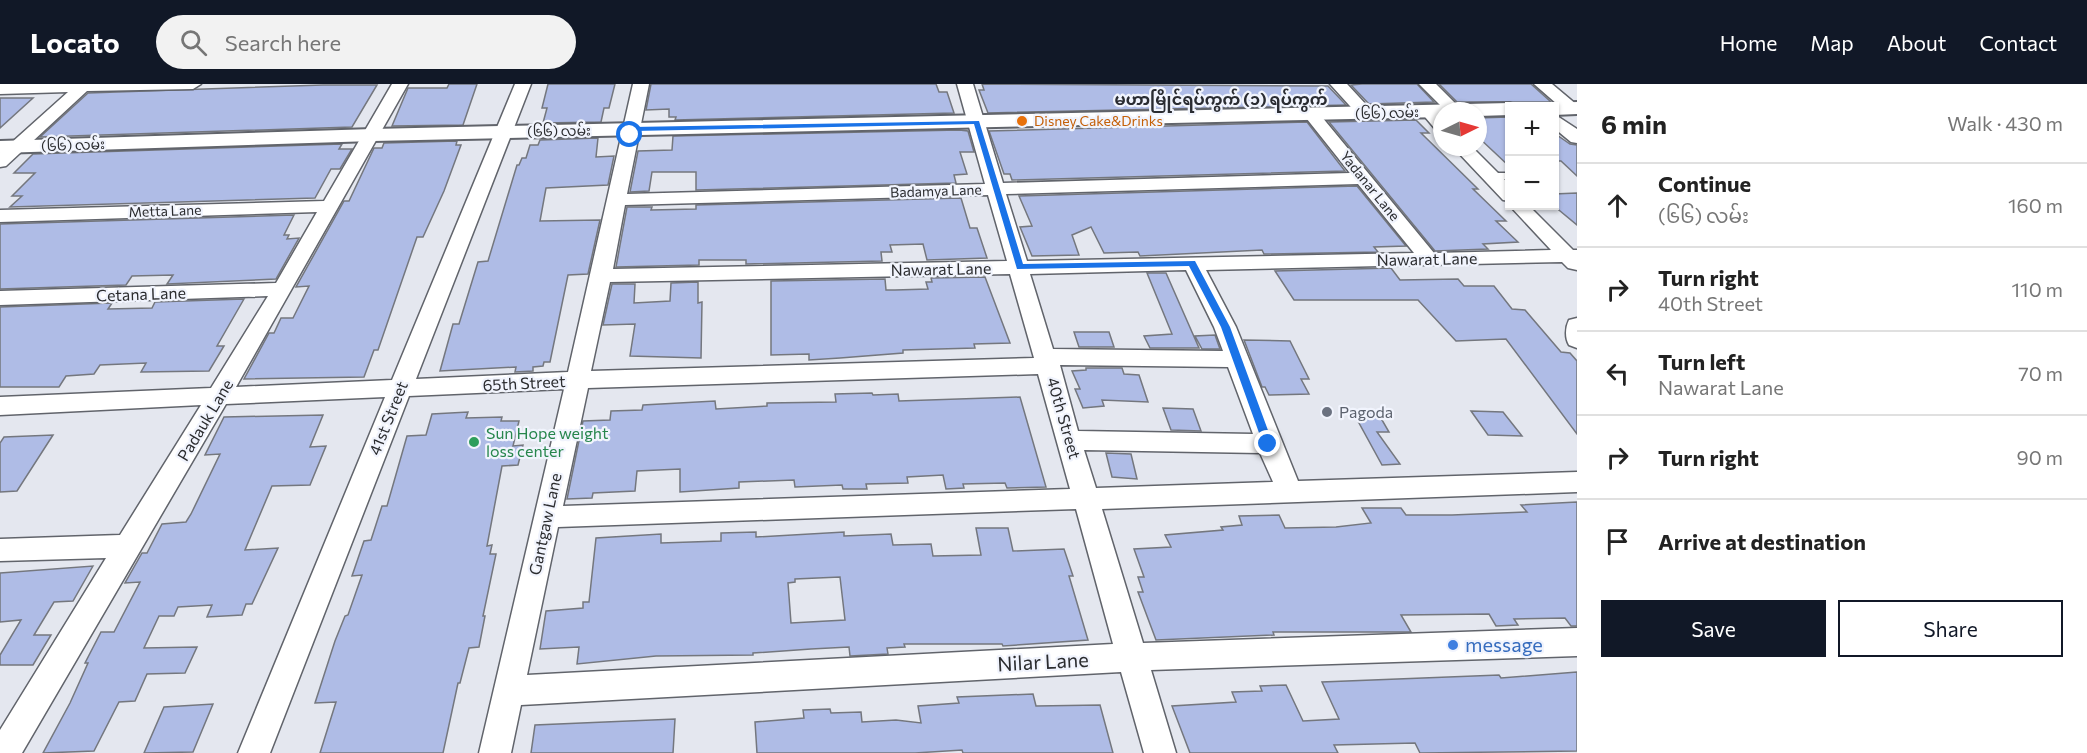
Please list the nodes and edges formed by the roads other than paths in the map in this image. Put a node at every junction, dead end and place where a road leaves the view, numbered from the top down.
1 (193, 84) edge
2 (400, 84) edge
3 (523, 84) edge
4 (641, 84) edge
5 (965, 84) edge
6 (1338, 84) edge
7 (1427, 84) edge
8 (1542, 84) edge
9 (84, 85) edge
10 (0, 89) edge
11 (1446, 102) edge
12 (1568, 108) edge
13 (1487, 110) edge
14 (1505, 110) edge
15 (1433, 111) edge
16 (1365, 113) junction
17 (1311, 114) junction
18 (977, 122) junction
19 (1559, 123) edge
20 (632, 129) junction
21 (504, 132) junction
22 (373, 135) junction
23 (1577, 138) edge
24 (8, 147) edge
25 (1471, 156) edge
26 (0, 162) edge
27 (1491, 176) junction
28 (1505, 176) edge
29 (1364, 178) junction
30 (998, 189) junction
31 (1505, 192) edge
32 (615, 200) junction
33 (330, 206) junction
34 (1523, 210) edge
35 (0, 216) edge
36 (1428, 258) junction
37 (1574, 260) edge
38 (1192, 263) junction
39 (1020, 267) junction
40 (602, 276) junction
41 (283, 289) junction
42 (0, 298) edge
43 (1577, 325) edge
44 (1577, 340) edge
45 (1237, 359) junction
46 (1048, 362) junction
47 (577, 381) junction
48 (399, 389) junction
49 (220, 395) junction
50 (0, 406) edge
51 (1071, 440) junction
52 (1268, 444) junction
53 (1577, 482) edge
54 (1290, 491) junction
55 (1087, 498) junction
56 (546, 517) junction
57 (130, 546) junction
58 (0, 550) edge
59 (1577, 642) edge
60 (1132, 657) junction
61 (508, 691) junction
62 (12, 720) edge
63 (4, 753) edge
64 (254, 753) edge
65 (495, 753) edge
66 (1160, 753) edge

1 - 9 street
2 - 22 street, Padauk Lane
3 - 21 street, 41st Street
4 - 20 street, Gantgaw Lane
5 - 18 street, 40th Street
6 - 16 street
7 - 11 street
8 - 12 street
9 - 10 street
9 - 24 street
13 - 14 street, (၆၆) လမ်း
15 - 16 street, (၆၆) လမ်း
16 - 17 street, (၆၆) လမ်း
17 - 18 street, (၆၆) လမ်း
17 - 29 street, Yadanar Lane
18 - 20 street, (၆၆) လမ်း
18 - 30 street, 40th Street
19 - 23 street
20 - 21 street, (၆၆) လမ်း
20 - 32 street, Gantgaw Lane
21 - 22 street, (၆၆) လမ်း
21 - 48 street, 41st Street
22 - 24 street, (၆၆) လမ်း
22 - 33 street, Padauk Lane
24 - 26 street
25 - 27 street
27 - 28 lane
27 - 31 street
29 - 30 street, Badamya Lane
29 - 36 street, Yadanar Lane
30 - 32 street, Badamya Lane
30 - 39 street, 40th Street
32 - 40 street, Gantgaw Lane
33 - 35 street, Metta Lane
33 - 41 street, Padauk Lane
34 - 37 street
36 - 37 street, Nawarat Lane
36 - 38 street, Nawarat Lane
38 - 39 street, Nawarat Lane
38 - 45 street
39 - 40 street, Nawarat Lane
39 - 46 street, 40th Street
40 - 47 street, Gantgaw Lane
41 - 42 street, Cetana Lane
41 - 49 street, Padauk Lane
43 - 44 street
45 - 46 street, 65th Street
45 - 52 street
46 - 47 street, 65th Street
46 - 51 street, 40th Street
47 - 48 street, 65th Street
47 - 56 street, Gantgaw Lane
48 - 49 street, 65th Street
48 - 64 street, 41st Street
49 - 50 street, 65th Street
49 - 57 street, Padauk Lane
51 - 52 street
51 - 55 street, 40th Street
52 - 54 street
53 - 54 street
54 - 55 street
55 - 56 street
55 - 60 street, 40th Street
56 - 61 street, Gantgaw Lane
57 - 58 street
57 - 62 street, Padauk Lane
59 - 60 street, Nilar Lane
60 - 61 street, Nilar Lane
60 - 66 street, 40th Street
61 - 65 street, Gantgaw Lane
62 - 63 street, Padauk Lane

